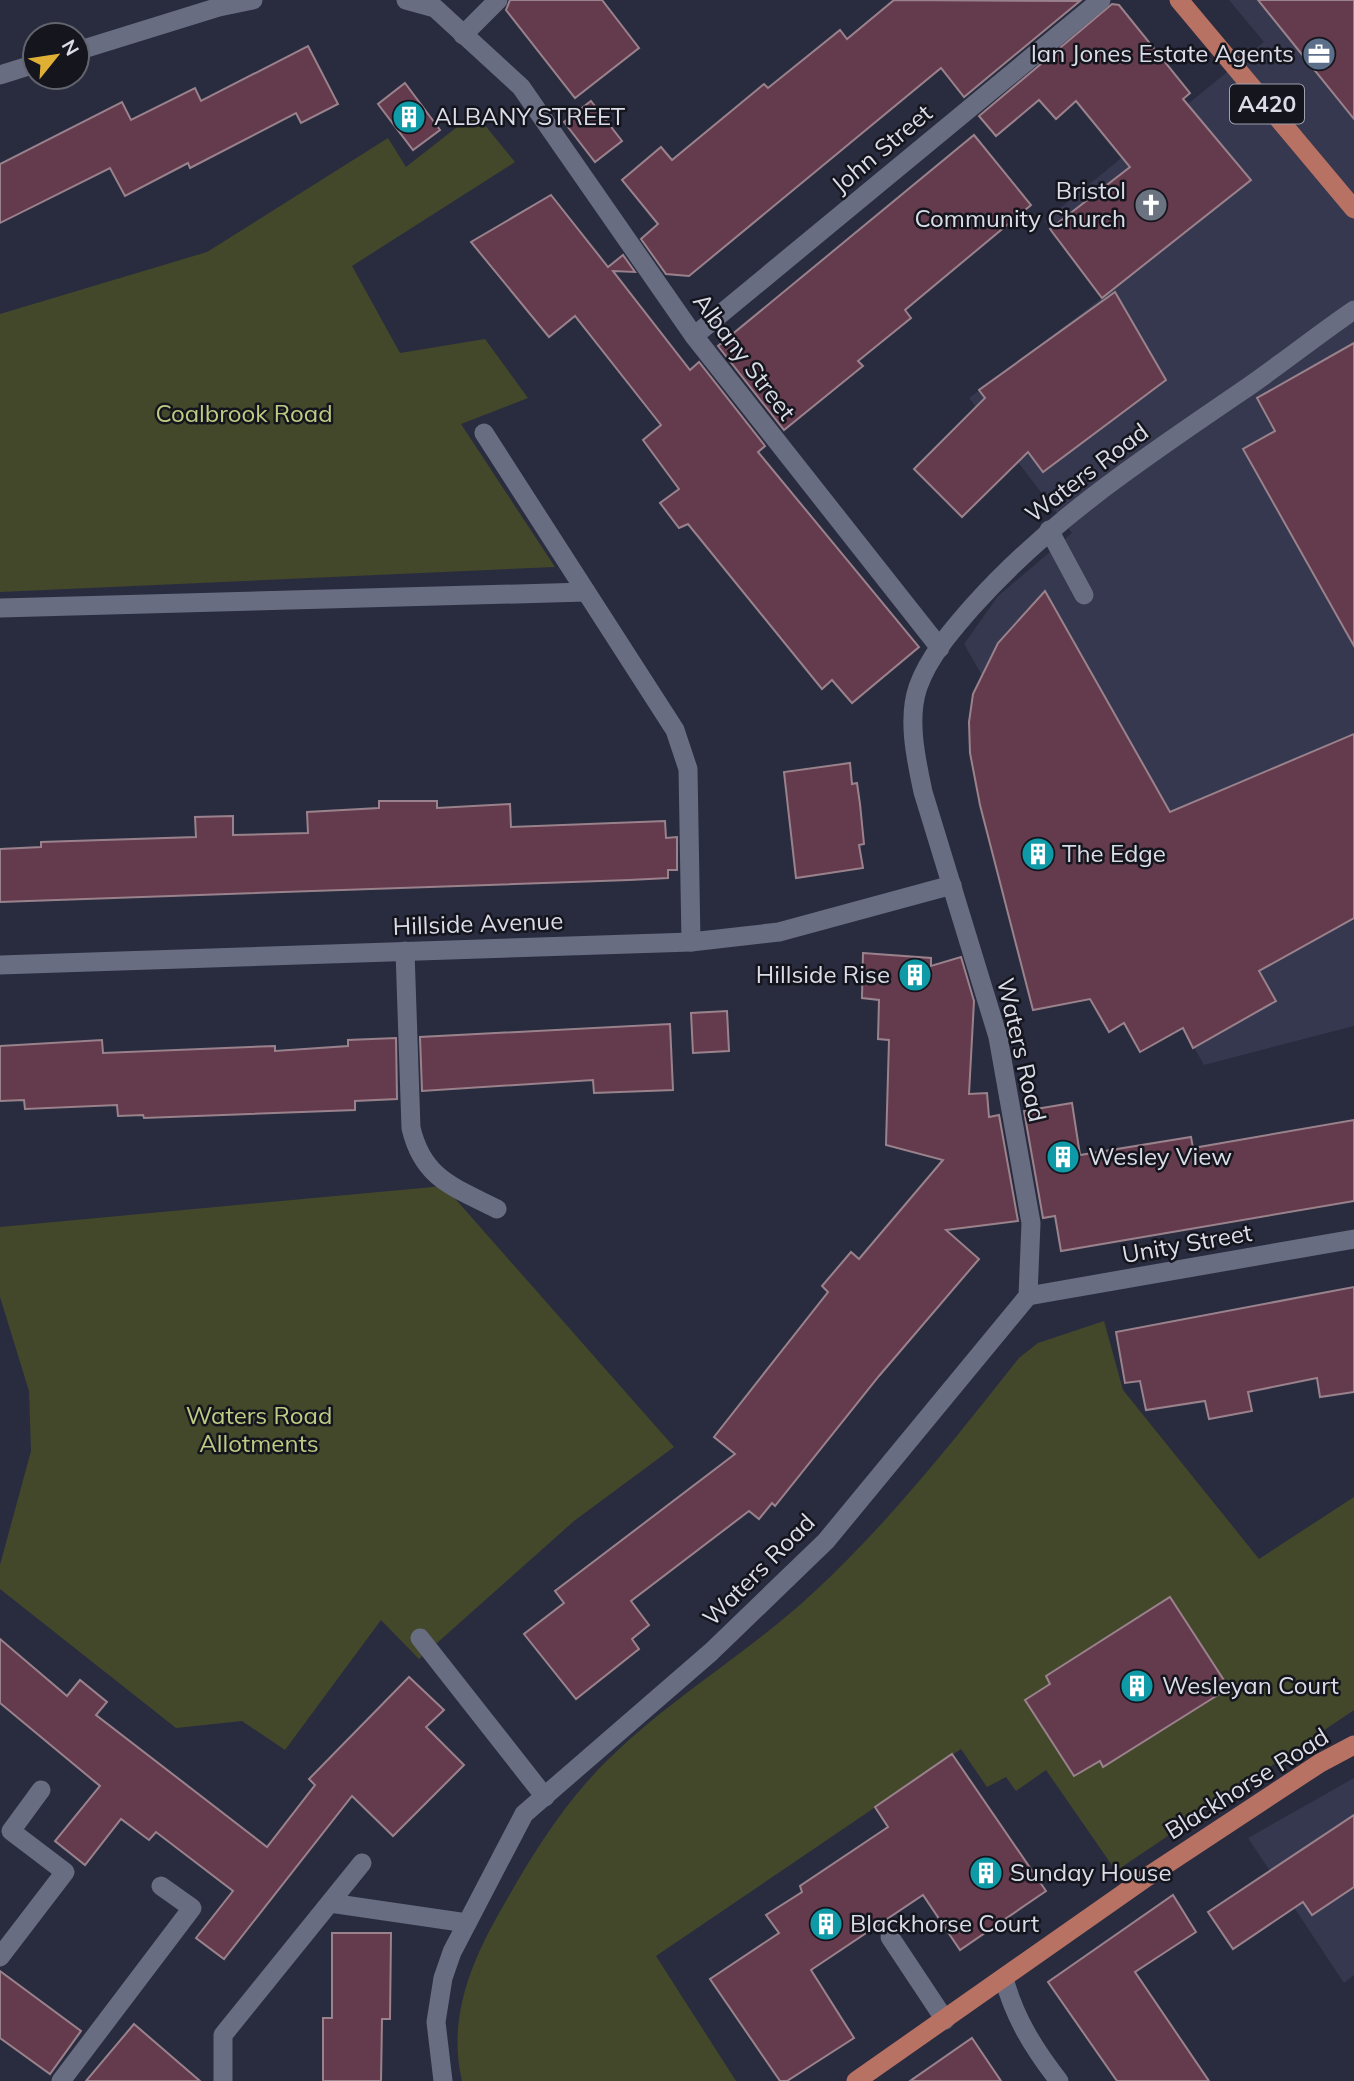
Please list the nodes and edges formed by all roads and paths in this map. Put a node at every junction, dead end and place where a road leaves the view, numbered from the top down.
1 (253, 0) edge
2 (406, 0) edge
3 (498, 0) edge
4 (1101, 0) edge
5 (1179, 0) edge
6 (218, 4) edge
7 (463, 35) junction
8 (91, 46) edge
9 (21, 69) edge
10 (0, 75) edge
11 (1354, 209) edge
12 (1354, 310) edge
13 (694, 336) junction
14 (484, 433) dead end
15 (1049, 530) junction
16 (586, 592) junction
17 (1084, 595) dead end
18 (0, 608) edge
19 (940, 648) junction
20 (952, 885) junction
21 (691, 942) junction
22 (405, 951) junction
23 (0, 965) edge
24 (497, 1209) dead end
25 (1354, 1239) edge
26 (1028, 1296) junction
27 (420, 1638) dead end
28 (1354, 1745) edge
29 (41, 1790) dead end
30 (545, 1797) junction
31 (362, 1863) dead end
32 (161, 1886) dead end
33 (330, 1903) junction
34 (467, 1923) junction
35 (890, 1937) dead end
36 (0, 1957) edge
37 (1004, 1978) junction
38 (945, 2020) junction
39 (61, 2081) edge
40 (223, 2081) edge
41 (443, 2081) edge
42 (856, 2081) edge
43 (1059, 2081) edge

1 - 6 street
2 - 7 street, Albany Street
3 - 7 street
4 - 13 street, John Street
5 - 11 main road, A420
6 - 8 street
7 - 13 street, Albany Street
9 - 10 street
12 - 15 street, Waters Road
13 - 19 street, Albany Street
14 - 16 street
15 - 17 street
15 - 19 street, Waters Road
16 - 18 street
16 - 21 street
19 - 20 street, Waters Road
20 - 21 street, Hillside Avenue
20 - 26 street, Waters Road
21 - 22 street, Hillside Avenue
22 - 23 street, Hillside Avenue
22 - 24 street
25 - 26 street, Unity Street
26 - 30 street, Waters Road
27 - 30 street
28 - 37 main road, Blackhorse Road
29 - 36 street
30 - 34 street, Waters Road
31 - 33 street
32 - 39 street
33 - 34 street
33 - 40 street
34 - 41 street, Waters Road
35 - 38 street
37 - 38 main road, Blackhorse Road
37 - 43 street
38 - 42 main road, Blackhorse Road

